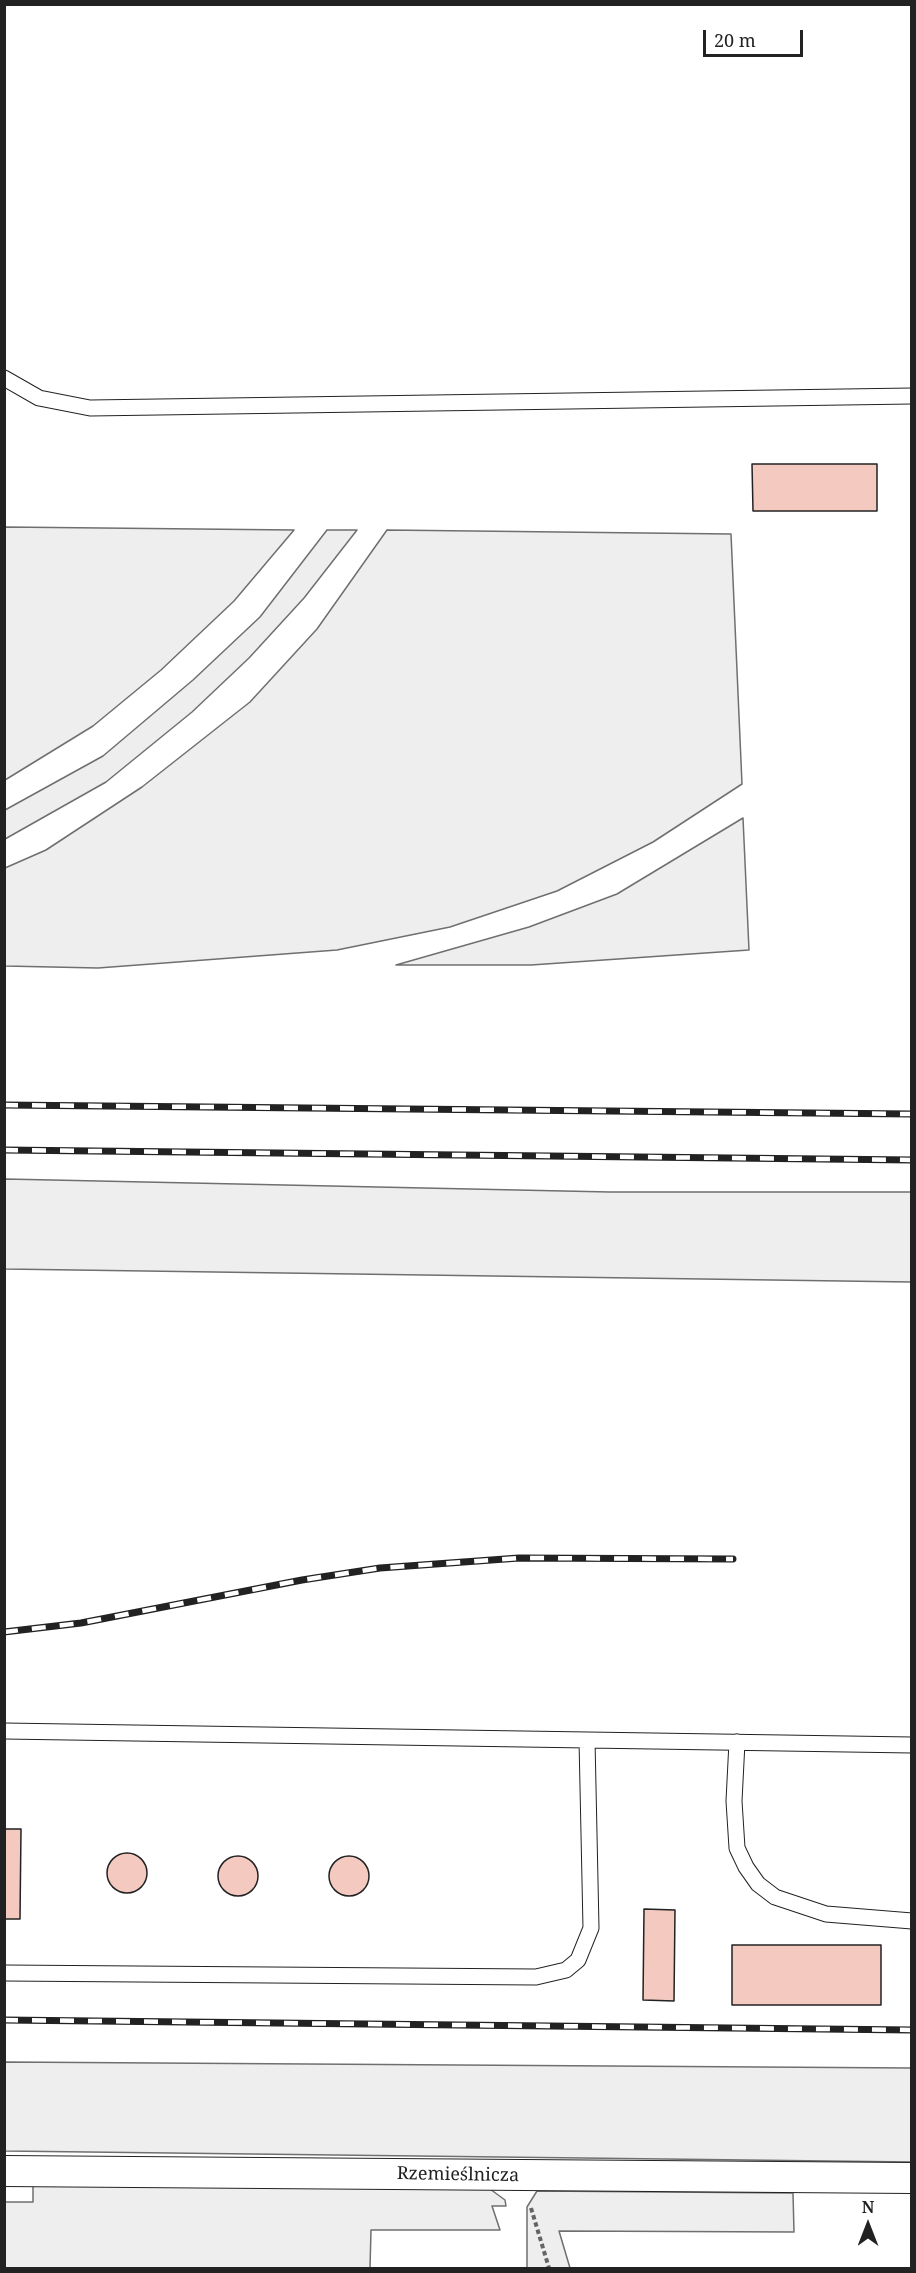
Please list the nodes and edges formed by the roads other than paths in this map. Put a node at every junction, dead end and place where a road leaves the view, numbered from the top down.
1 (4, 378) edge
2 (912, 396) edge
3 (4, 1731) edge
4 (587, 1740) junction
5 (737, 1742) junction
6 (912, 1745) edge
7 (912, 1921) edge
8 (4, 1973) edge
9 (4, 2171) edge
10 (912, 2178) edge

1 - 2 lane
3 - 4 lane
4 - 5 lane
4 - 8 lane
5 - 6 lane
5 - 7 lane
9 - 10 street, Rzemieślnicza

